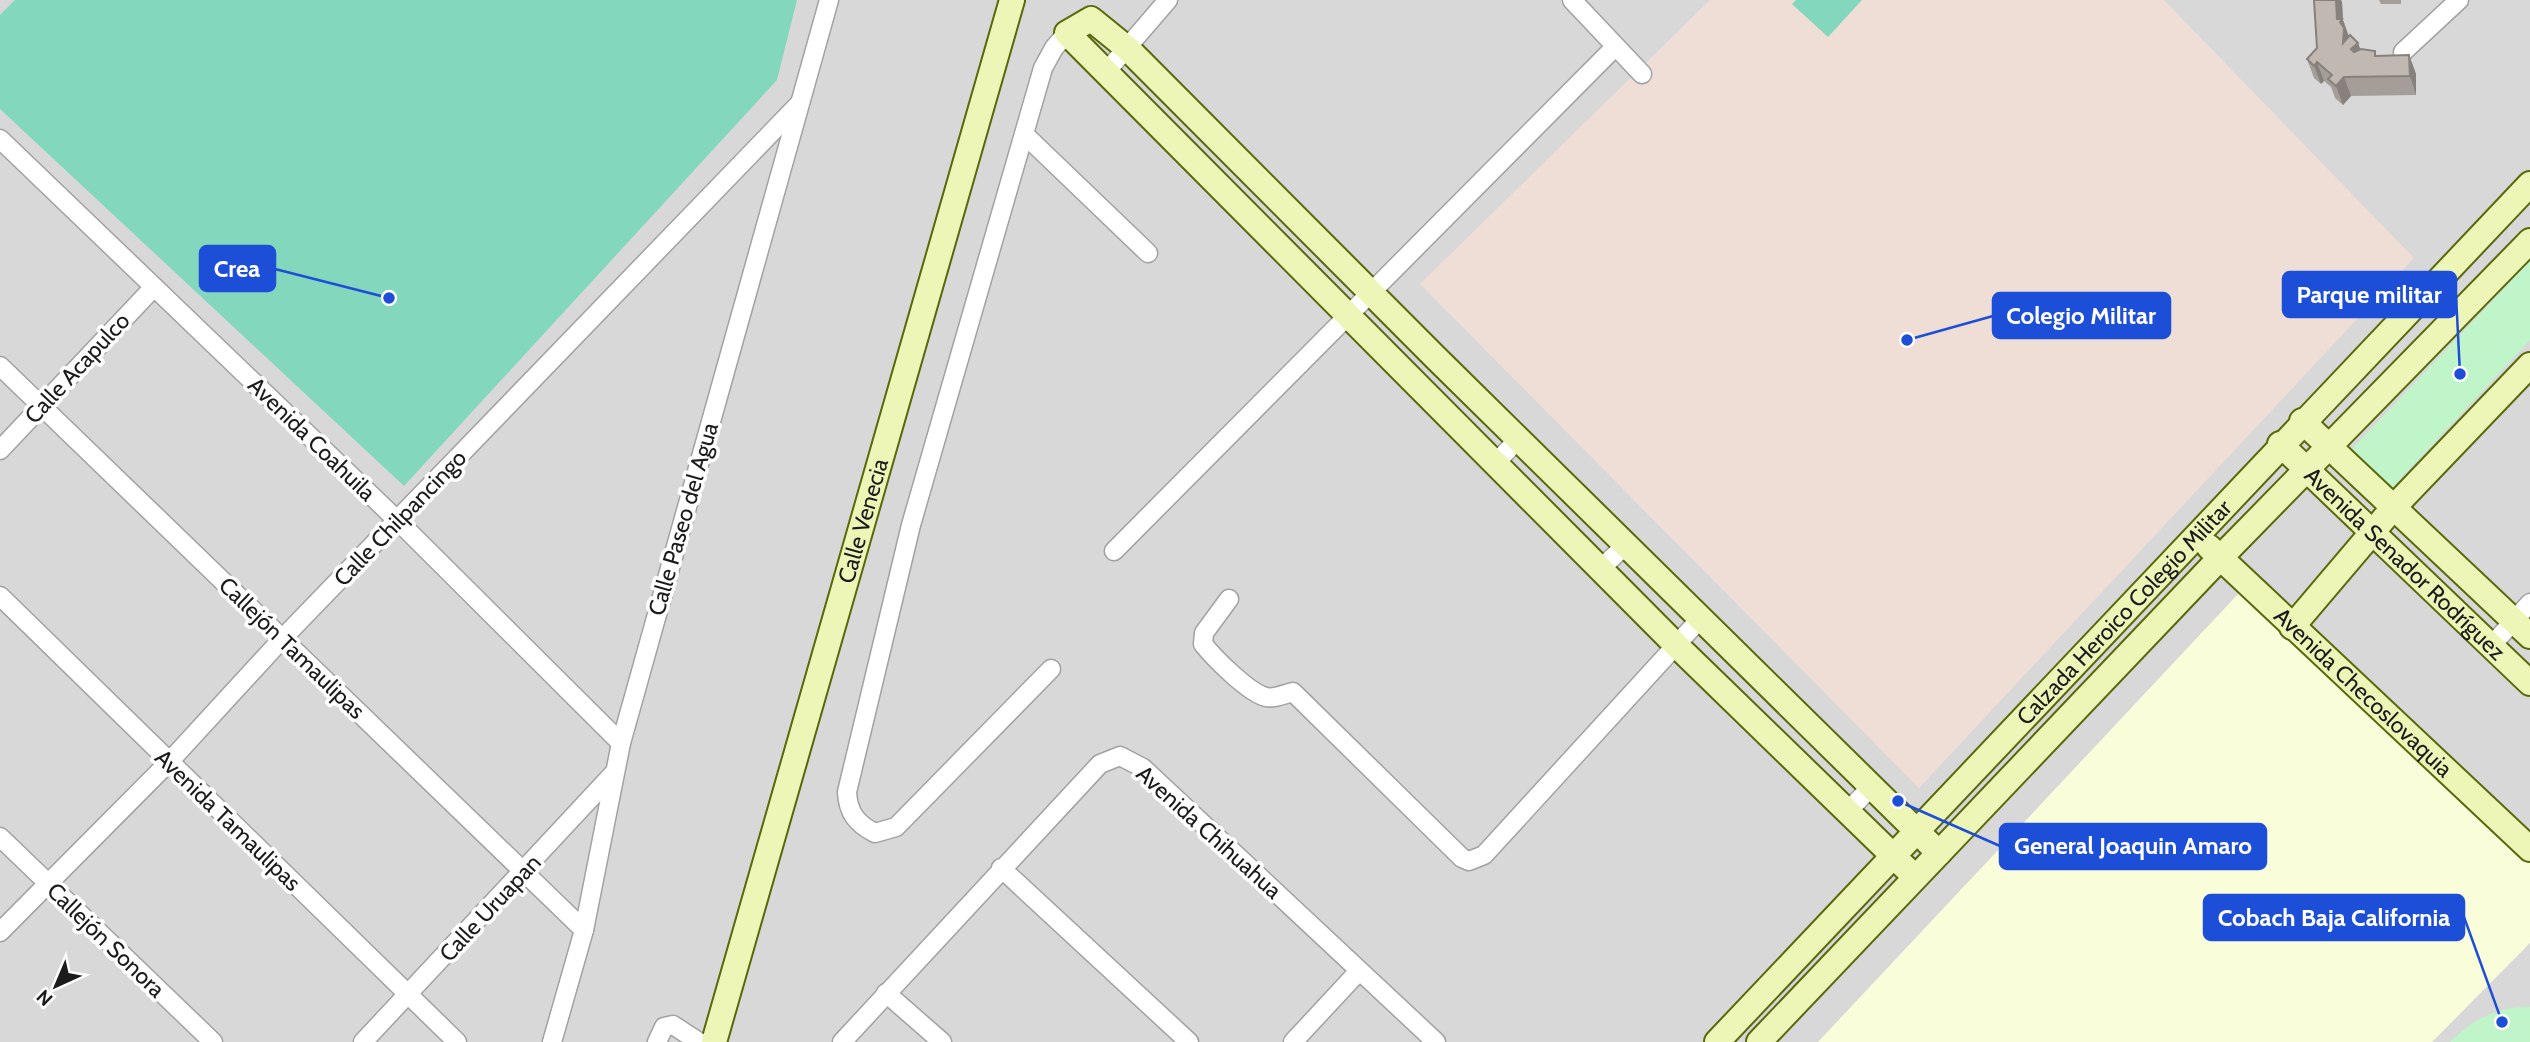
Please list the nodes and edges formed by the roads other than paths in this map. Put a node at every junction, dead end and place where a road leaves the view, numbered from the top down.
1 (829, 0) edge
2 (1013, 0) edge
3 (1168, 0) edge
4 (1572, 0) edge
5 (2459, 0) edge
6 (1067, 33) junction
7 (1615, 47) junction
8 (1128, 49) junction
9 (2403, 52) edge
10 (1106, 72) junction
11 (1642, 74) dead end
12 (800, 103) junction
13 (1025, 135) junction
14 (0, 139) edge
15 (2530, 184) edge
16 (1306, 228) junction
17 (2530, 241) edge
18 (1148, 253) dead end
19 (1283, 253) junction
20 (154, 287) junction
21 (1372, 294) junction
22 (1349, 317) junction
23 (1435, 357) junction
24 (2530, 365) edge
25 (0, 366) edge
26 (1413, 382) junction
27 (41, 405) junction
28 (2302, 421) junction
29 (1518, 439) junction
30 (2280, 444) junction
31 (2328, 447) junction
32 (0, 450) edge
33 (1495, 464) junction
34 (2305, 470) junction
35 (2393, 508) junction
36 (398, 522) junction
37 (2371, 533) junction
38 (2196, 534) junction
39 (1626, 545) junction
40 (1114, 551) dead end
41 (2221, 557) junction
42 (1600, 569) junction
43 (0, 596) edge
44 (1229, 599) dead end
45 (1700, 619) junction
46 (2525, 620) edge
47 (2292, 627) junction
48 (282, 639) junction
49 (1675, 644) junction
50 (2491, 646) junction
51 (1051, 669) dead end
52 (2530, 683) edge
53 (621, 743) junction
54 (169, 762) junction
55 (615, 772) junction
56 (1871, 787) junction
57 (1847, 812) junction
58 (1917, 832) junction
59 (0, 837) edge
60 (2530, 849) edge
61 (1939, 853) junction
62 (1893, 857) junction
63 (1001, 868) junction
64 (524, 873) junction
65 (1916, 877) junction
66 (46, 883) junction
67 (584, 930) junction
68 (0, 932) edge
69 (1359, 971) junction
70 (886, 993) junction
71 (408, 996) junction
72 (213, 1042) edge
73 (363, 1042) edge
74 (457, 1042) edge
75 (552, 1042) edge
76 (657, 1042) edge
77 (699, 1042) edge
78 (714, 1042) edge
79 (842, 1042) edge
80 (942, 1042) edge
81 (1188, 1042) edge
82 (1293, 1042) edge
83 (1436, 1042) edge
84 (1717, 1042) edge
85 (1759, 1042) edge

1 - 12 street, Calle Paseo del Agua
2 - 78 street, Calle Venecia
3 - 8 street
4 - 7 street
5 - 9 street
6 - 8 street
6 - 10 street
6 - 13 street
7 - 11 street
7 - 21 street
8 - 10 street
8 - 16 street
10 - 19 street
12 - 36 street, Calle Chilpancingo
12 - 53 street, Calle Paseo del Agua
13 - 18 street
13 - 51 street
14 - 20 street, Avenida Coahuila
15 - 28 street, Calzada Heroico Colegio Militar
16 - 19 street
16 - 21 street
17 - 31 street, Calzada Heroico Colegio Militar
19 - 22 street
20 - 27 street, Calle Acapulco
20 - 36 street, Avenida Coahuila
21 - 22 street
21 - 23 street
22 - 26 street
22 - 40 street
23 - 26 street
23 - 29 street
24 - 35 street
25 - 27 street, Callejón Tamaulipas
26 - 33 street
27 - 32 street, Calle Acapulco
27 - 48 street, Callejón Tamaulipas
28 - 30 street, Calzada Heroico Colegio Militar
28 - 31 street, Avenida Senador Rodríguez
29 - 33 street
29 - 39 street
30 - 34 street, Avenida Senador Rodríguez
30 - 38 street, Calzada Heroico Colegio Militar
31 - 34 street, Calzada Heroico Colegio Militar
31 - 35 street, Avenida Senador Rodríguez
33 - 42 street
34 - 37 street, Avenida Senador Rodríguez
34 - 41 street, Calzada Heroico Colegio Militar
35 - 37 street
35 - 46 street, Avenida Senador Rodríguez
36 - 48 street, Calle Chilpancingo
36 - 53 street, Avenida Coahuila
37 - 47 street
37 - 50 street, Avenida Senador Rodríguez
38 - 41 street, Avenida Checoslovaquia
38 - 58 street, Calzada Heroico Colegio Militar
39 - 42 street
39 - 45 street
41 - 47 street, Avenida Checoslovaquia
41 - 61 street, Calzada Heroico Colegio Militar
42 - 49 street
43 - 54 street, Avenida Tamaulipas
44 - 49 street
45 - 49 street
45 - 56 street
46 - 50 street
47 - 60 street, Avenida Checoslovaquia
48 - 54 street, Calle Chilpancingo
48 - 64 street, Callejón Tamaulipas
49 - 57 street
50 - 52 street, Avenida Senador Rodríguez
53 - 55 street, Calle Paseo del Agua
54 - 66 street, Calle Chilpancingo
54 - 71 street, Avenida Tamaulipas
55 - 64 street, Calle Uruapan
55 - 67 street, Calle Paseo del Agua
56 - 57 street
56 - 58 street
57 - 62 street
58 - 61 street
58 - 62 street, Calzada Heroico Colegio Militar
59 - 66 street, Callejón Sonora
61 - 65 street, Calzada Heroico Colegio Militar
62 - 65 street
62 - 84 street, Calzada Heroico Colegio Militar
63 - 69 street, Avenida Chihuahua
63 - 70 street, Avenida Chihuahua
63 - 81 street
64 - 67 street, Callejón Tamaulipas
64 - 71 street, Calle Uruapan
65 - 85 street, Calzada Heroico Colegio Militar
66 - 68 street, Calle Chilpancingo
66 - 72 street, Callejón Sonora
67 - 75 street, Calle Paseo del Agua
69 - 82 street
69 - 83 street, Avenida Chihuahua
70 - 79 street, Avenida Chihuahua
70 - 80 street
71 - 73 street, Calle Uruapan
71 - 74 street, Avenida Tamaulipas
76 - 77 street

